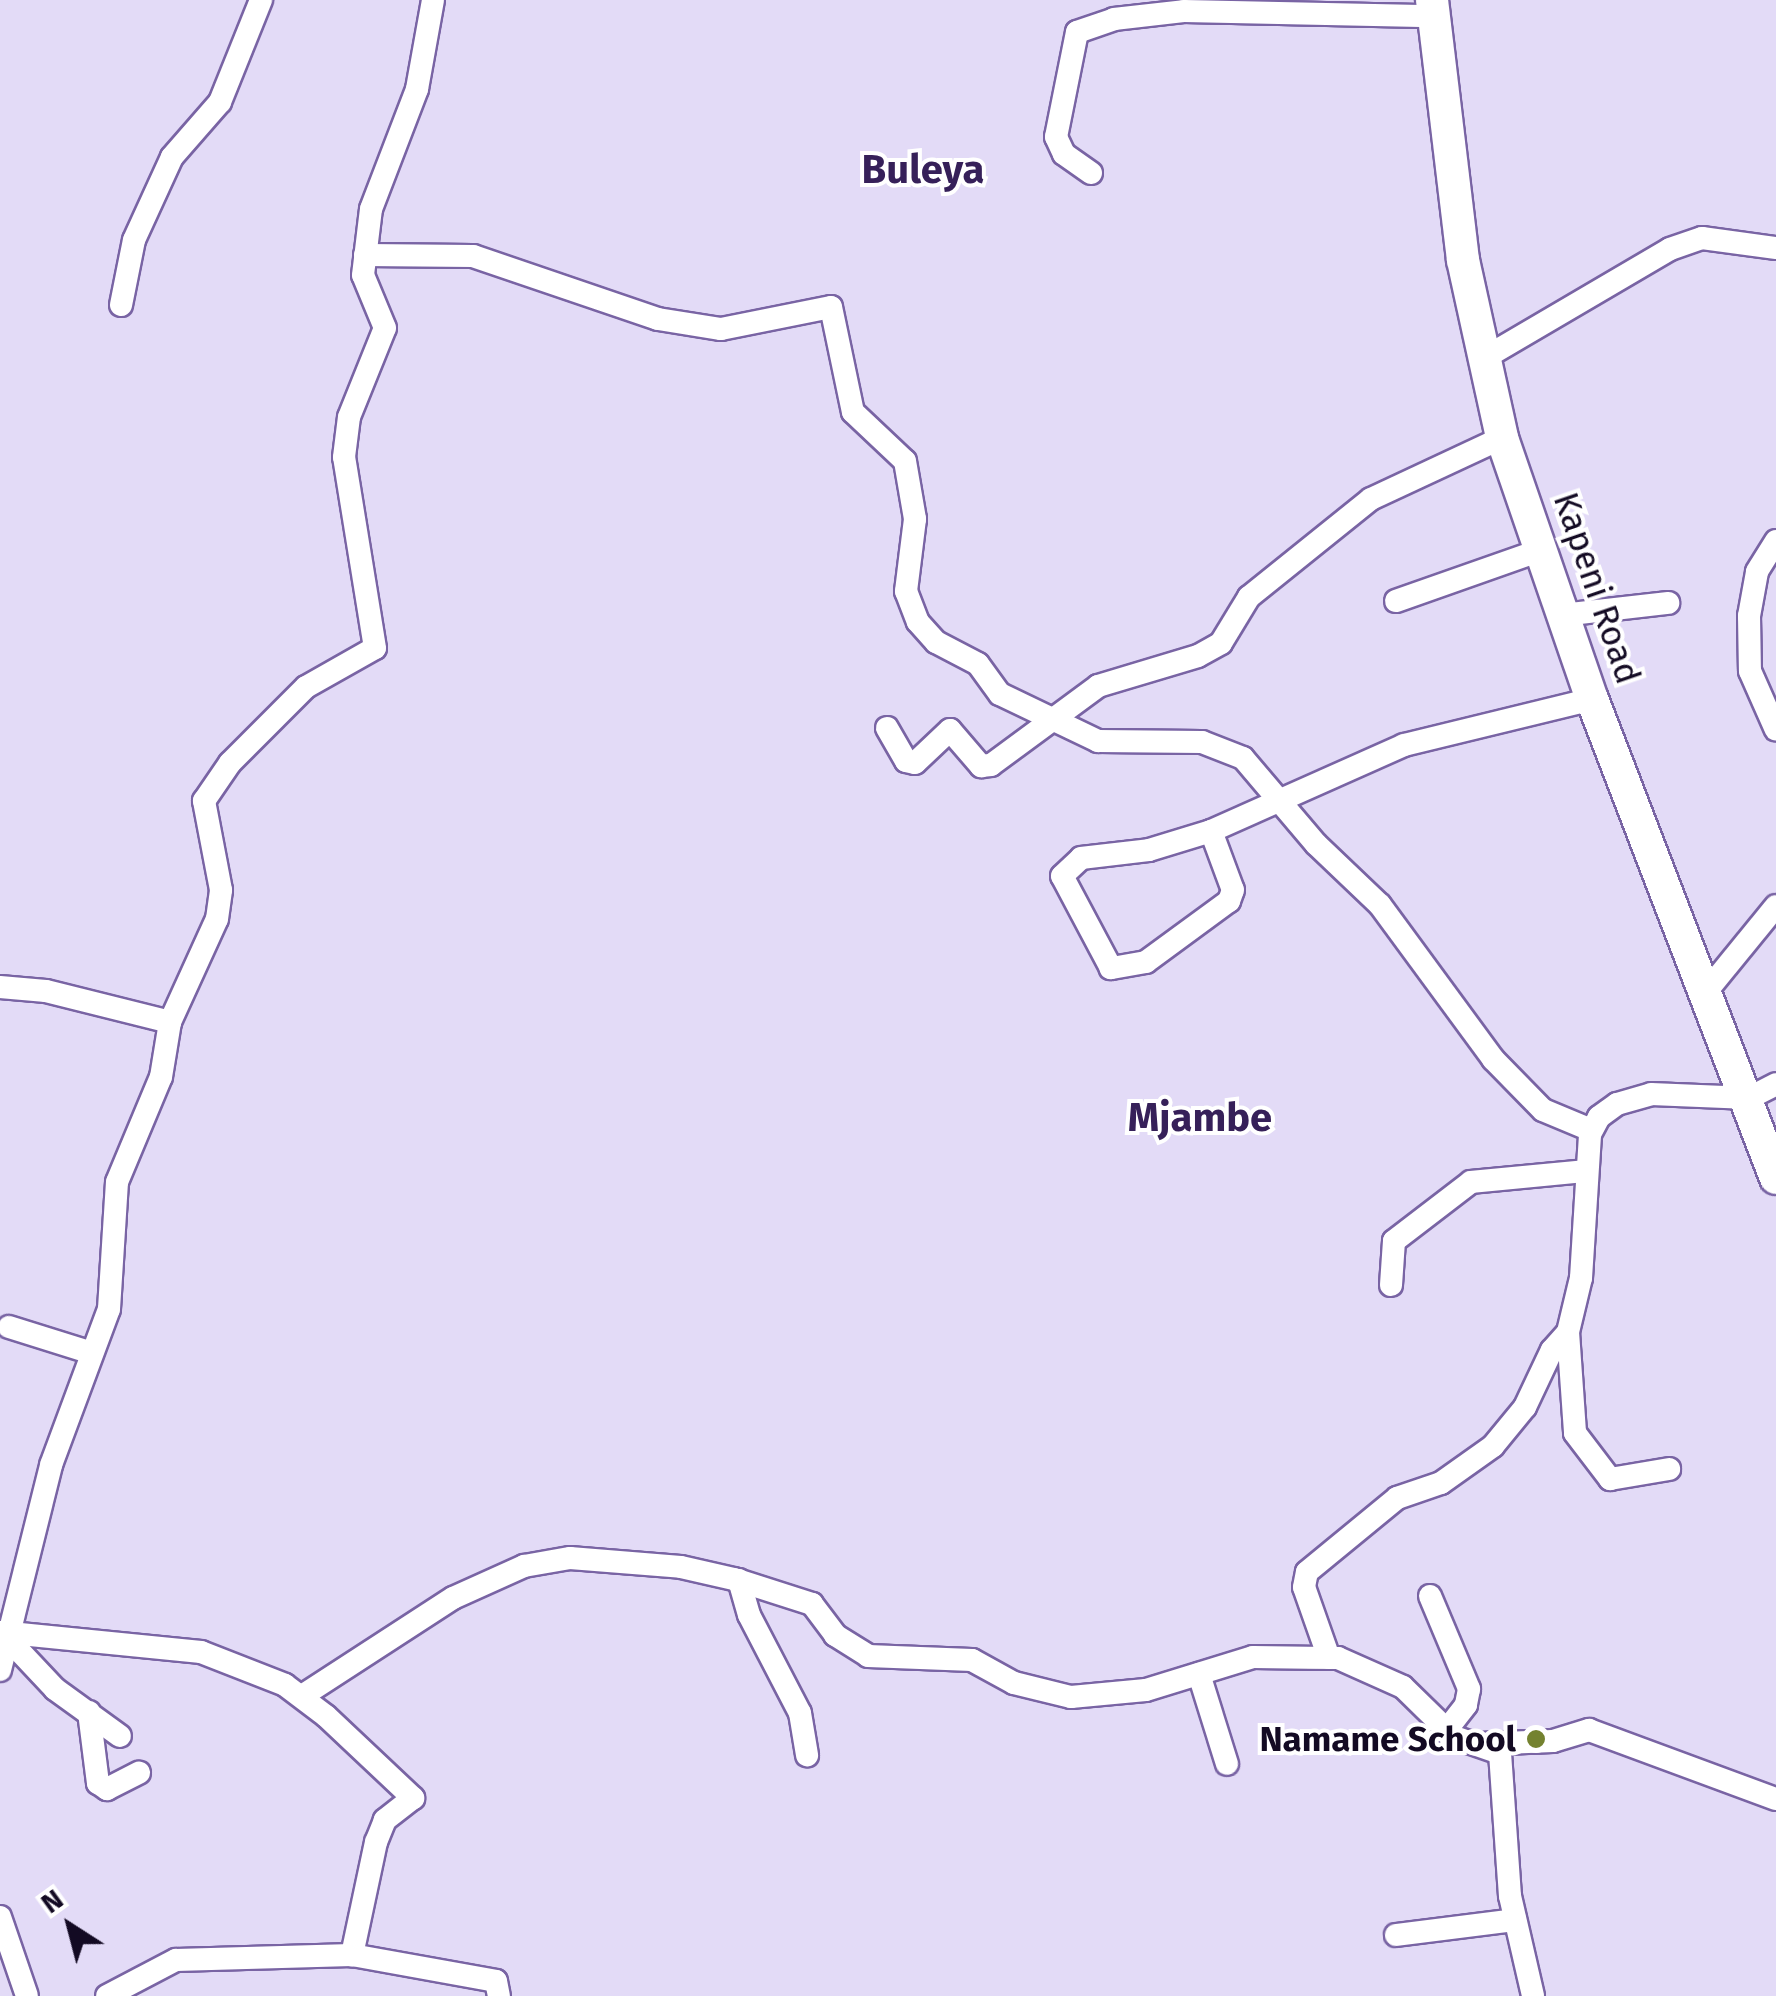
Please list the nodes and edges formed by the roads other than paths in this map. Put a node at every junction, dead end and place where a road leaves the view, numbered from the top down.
1 (261, 0) edge
2 (433, 0) edge
3 (1432, 8) edge
4 (1091, 173) dead end
5 (1776, 248) edge
6 (365, 256) junction
7 (121, 305) dead end
8 (1486, 358) junction
9 (1502, 438) junction
10 (1776, 542) edge
11 (1541, 550) junction
12 (1396, 601) dead end
13 (1668, 603) dead end
14 (1562, 615) junction
15 (1592, 699) junction
16 (1052, 720) junction
17 (887, 728) dead end
18 (1776, 730) edge
19 (1277, 797) junction
20 (1212, 831) junction
21 (1776, 906) edge
22 (0, 987) edge
23 (1705, 993) junction
24 (170, 1022) junction
25 (1763, 1091) edge
26 (1591, 1130) junction
27 (1586, 1171) junction
28 (1776, 1178) edge
29 (1391, 1285) dead end
30 (10, 1326) dead end
31 (1568, 1332) junction
32 (92, 1353) junction
33 (1669, 1469) dead end
34 (739, 1580) junction
35 (1430, 1596) dead end
36 (6, 1635) edge
37 (1328, 1658) junction
38 (0, 1670) edge
39 (1198, 1674) junction
40 (302, 1696) junction
41 (88, 1712) junction
42 (1446, 1730) junction
43 (120, 1736) dead end
44 (1480, 1744) junction
45 (807, 1755) dead end
46 (1227, 1764) dead end
47 (140, 1772) dead end
48 (1776, 1800) edge
49 (0, 1917) edge
50 (1514, 1920) junction
51 (1396, 1936) dead end
52 (352, 1955) junction
53 (28, 1996) edge
54 (107, 1996) edge
55 (499, 1996) edge
56 (1533, 1996) edge

1 - 7 street
2 - 6 street
3 - 4 street
3 - 8 main road, Kapeni Road
5 - 8 street
6 - 16 street
6 - 24 street
8 - 9 main road, Kapeni Road
9 - 11 main road, Kapeni Road
9 - 16 street
10 - 18 street
11 - 12 street
11 - 14 main road, Kapeni Road
13 - 14 street
14 - 15 main road, Kapeni Road
15 - 19 street
15 - 23 main road, Kapeni Road
16 - 17 street
16 - 19 street
19 - 20 street
19 - 26 street
20 - 20 street
21 - 23 street
22 - 24 street
23 - 25 main road, Kapeni Road
24 - 32 street
25 - 26 street
25 - 28 main road, Kapeni Road
26 - 27 street
27 - 29 street
27 - 31 street
30 - 32 street
31 - 33 street
31 - 37 street
32 - 36 street
34 - 39 street
34 - 40 street
34 - 45 street
35 - 42 street
36 - 38 street
36 - 40 street
36 - 41 street
37 - 39 street
37 - 42 street
39 - 46 street
40 - 52 street
41 - 43 street
41 - 47 street
42 - 44 street
44 - 48 street
44 - 50 street
49 - 53 street
50 - 51 street
50 - 56 street
52 - 54 street
52 - 55 street

